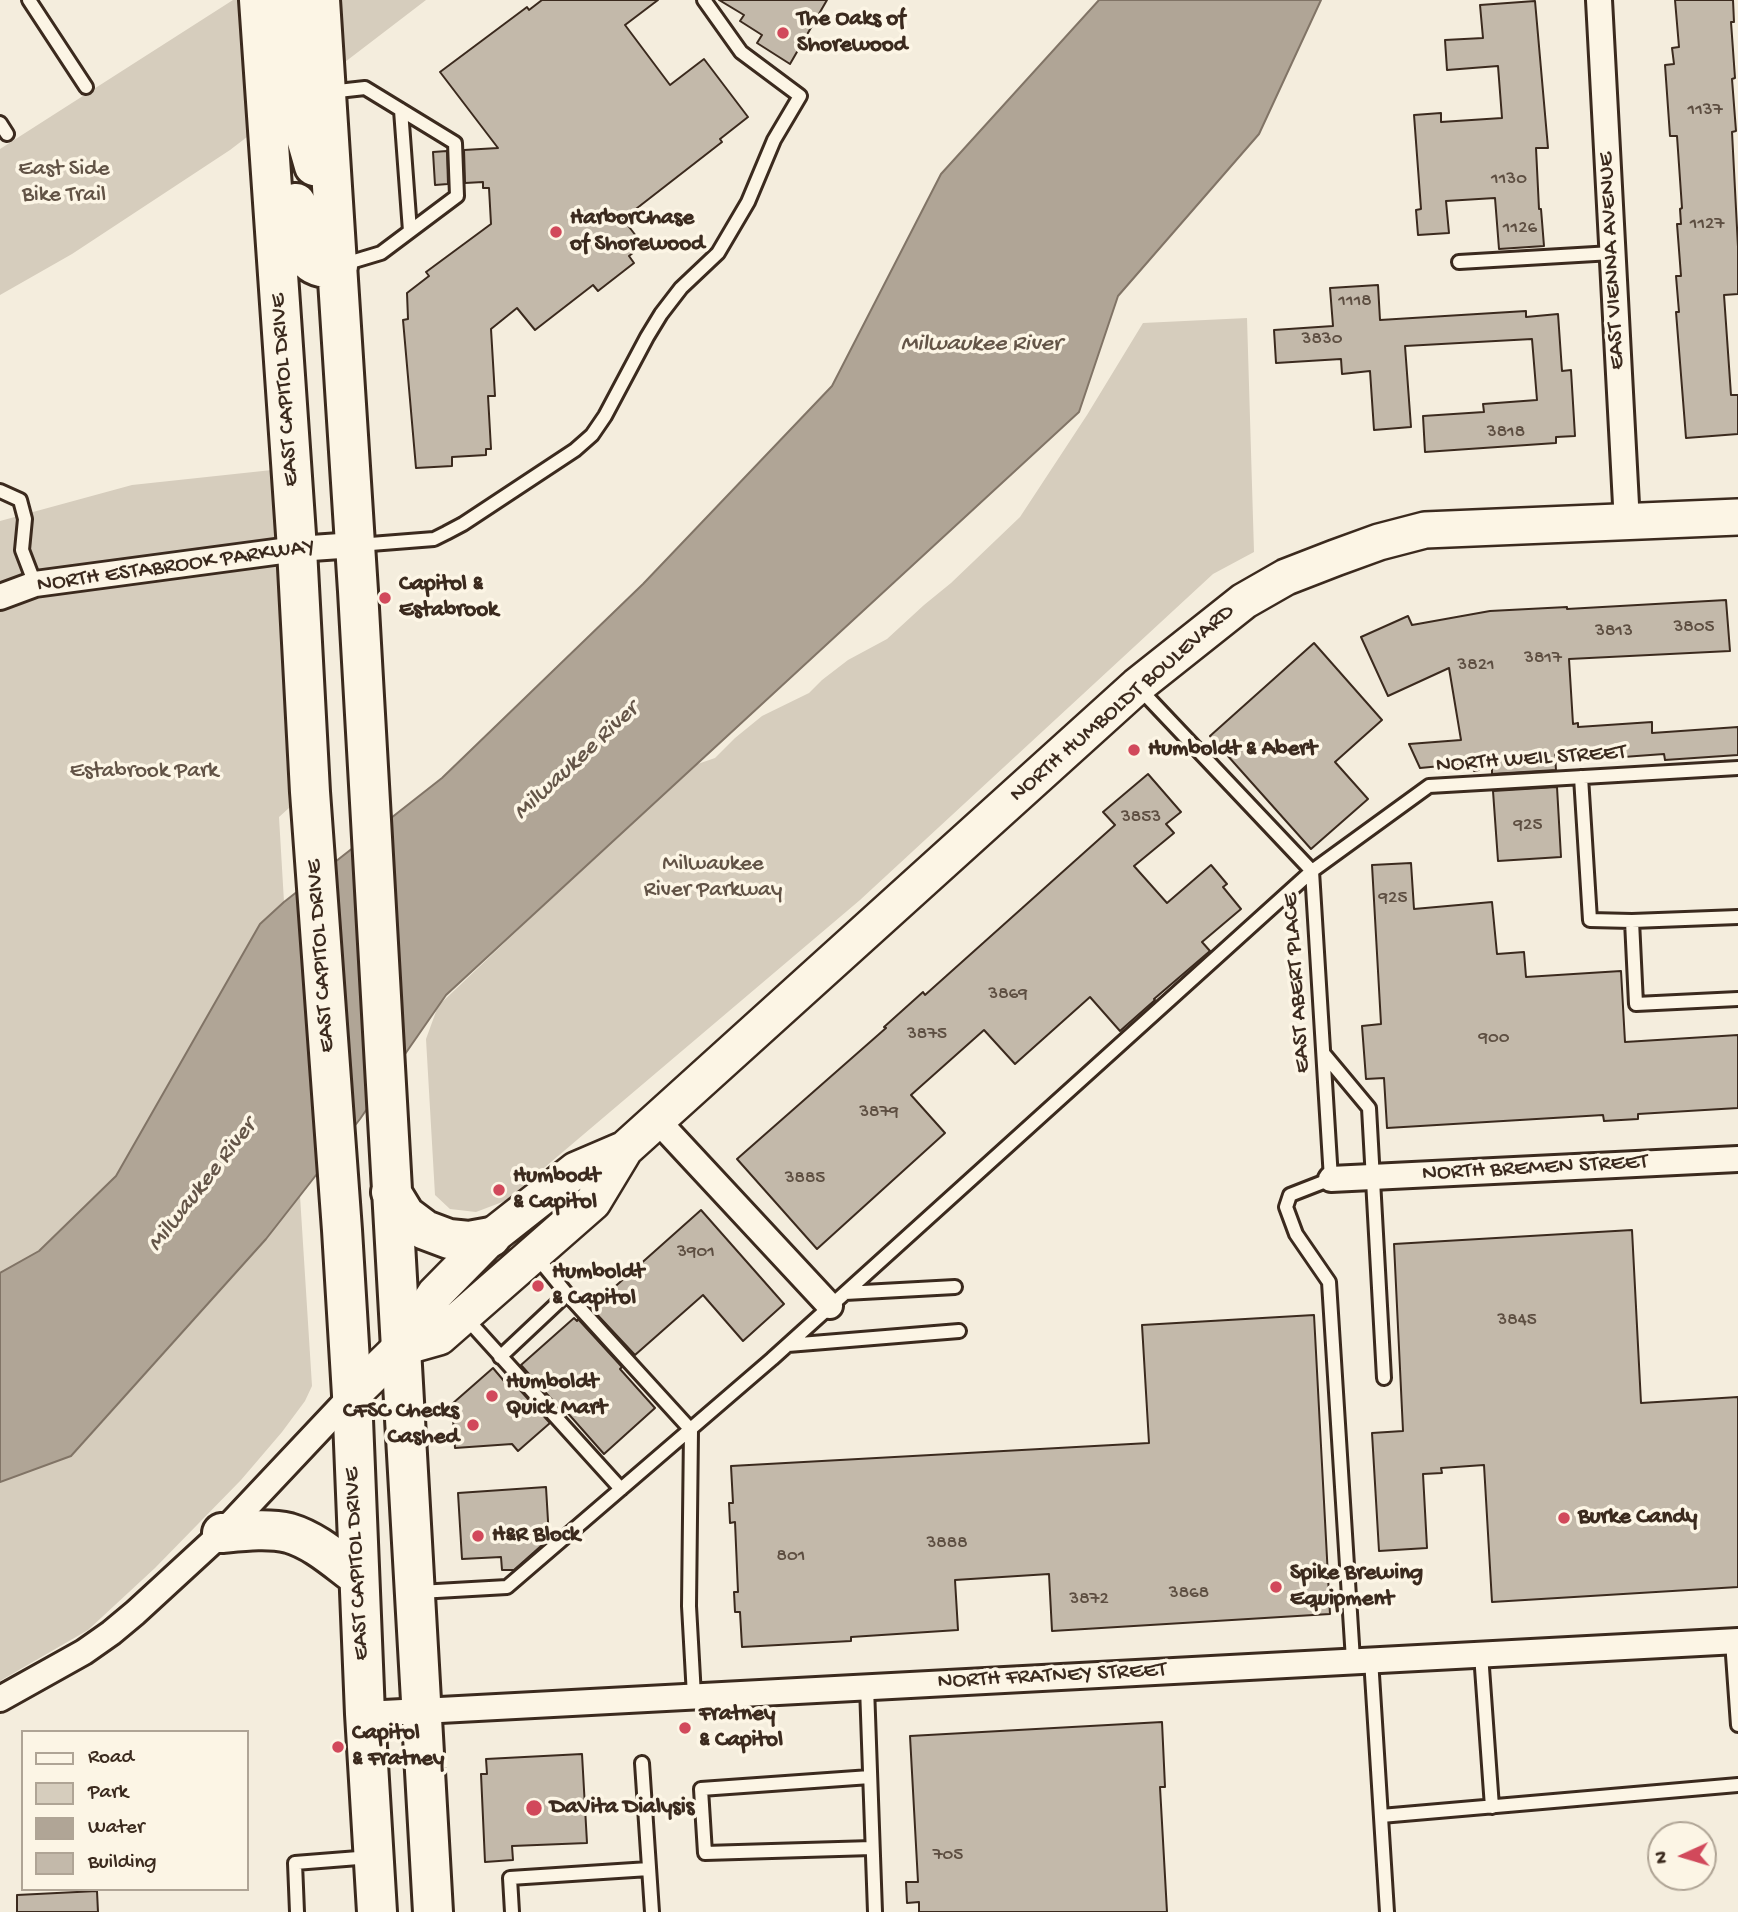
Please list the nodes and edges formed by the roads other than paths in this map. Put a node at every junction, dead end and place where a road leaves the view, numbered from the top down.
1 (29, 0) edge
2 (259, 0) edge
3 (292, 0) edge
4 (320, 0) edge
5 (704, 0) edge
6 (1598, 0) edge
7 (86, 87) dead end
8 (326, 92) junction
9 (401, 110) junction
10 (0, 123) edge
11 (269, 130) junction
12 (7, 135) dead end
13 (410, 231) junction
14 (1612, 253) junction
15 (337, 254) junction
16 (1459, 262) dead end
17 (0, 491) edge
18 (1738, 517) edge
19 (1627, 523) junction
20 (355, 545) junction
21 (297, 549) junction
22 (35, 584) junction
23 (0, 597) edge
24 (1137, 686) junction
25 (1738, 768) edge
26 (1581, 777) junction
27 (1312, 871) junction
28 (1738, 917) edge
29 (1632, 921) junction
30 (1738, 999) edge
31 (1324, 1054) junction
32 (657, 1120) junction
33 (625, 1149) junction
34 (1738, 1159) edge
35 (1372, 1177) junction
36 (1331, 1179) junction
37 (391, 1192) junction
38 (491, 1237) junction
39 (534, 1254) junction
40 (955, 1287) dead end
41 (567, 1294) junction
42 (837, 1300) junction
43 (464, 1316) junction
44 (959, 1331) dead end
45 (787, 1345) junction
46 (400, 1348) junction
47 (500, 1357) junction
48 (1384, 1378) dead end
49 (352, 1395) junction
50 (691, 1430) junction
51 (621, 1489) junction
52 (222, 1533) junction
53 (359, 1577) junction
54 (415, 1592) junction
55 (1735, 1641) edge
56 (1481, 1654) junction
57 (1362, 1660) junction
58 (867, 1687) junction
59 (694, 1696) junction
60 (0, 1699) edge
61 (421, 1711) junction
62 (365, 1714) junction
63 (1738, 1725) edge
64 (642, 1763) dead end
65 (870, 1777) junction
66 (1738, 1785) edge
67 (1492, 1807) junction
68 (1381, 1816) junction
69 (872, 1848) junction
70 (373, 1857) junction
71 (649, 1869) junction
72 (297, 1912) edge
73 (377, 1912) edge
74 (433, 1912) edge
75 (512, 1912) edge
76 (652, 1912) edge
77 (875, 1912) edge
78 (1387, 1912) edge

1 - 7 lane
2 - 11 main road, EAST CAPITOL DRIVE
3 - 15 main road
4 - 8 main road
5 - 20 lane
6 - 14 street, EAST VIENNA AVENUE
8 - 9 lane
8 - 15 main road
9 - 13 lane
9 - 13 lane
10 - 12 lane
11 - 15 main road
11 - 21 main road, EAST CAPITOL DRIVE
13 - 15 lane
14 - 16 lane
14 - 19 street, EAST VIENNA AVENUE
15 - 20 main road
17 - 22 lane
18 - 19 main road, NORTH HUMBOLDT BOULEVARD
19 - 24 main road, NORTH HUMBOLDT BOULEVARD
20 - 21 street, NORTH ESTABROOK PARKWAY
20 - 37 main road
21 - 22 street, NORTH ESTABROOK PARKWAY
21 - 49 main road, EAST CAPITOL DRIVE
22 - 23 street, NORTH ESTABROOK PARKWAY
24 - 27 lane, EAST ABERT PLACE
24 - 32 main road, NORTH HUMBOLDT BOULEVARD
25 - 26 lane, NORTH WEIL STREET
26 - 27 lane, NORTH WEIL STREET
26 - 29 lane
27 - 31 lane, EAST ABERT PLACE
27 - 42 lane, NORTH WEIL STREET
28 - 29 lane
29 - 30 lane
31 - 35 lane
31 - 36 lane, EAST ABERT PLACE
32 - 33 main road, NORTH HUMBOLDT BOULEVARD
32 - 42 street
33 - 38 main road, NORTH HUMBOLDT BOULEVARD
33 - 39 main road, NORTH HUMBOLDT BOULEVARD
34 - 35 street, NORTH BREMEN STREET
35 - 36 street, NORTH BREMEN STREET
35 - 48 lane
36 - 57 lane
37 - 38 main road
37 - 46 main road
38 - 46 main road, NORTH HUMBOLDT BOULEVARD
39 - 41 lane
39 - 43 main road, NORTH HUMBOLDT BOULEVARD
40 - 42 lane
41 - 47 lane
41 - 50 lane
42 - 45 lane, NORTH WEIL STREET
43 - 46 main road, NORTH HUMBOLDT BOULEVARD
43 - 47 lane
44 - 45 lane
45 - 50 lane, NORTH WEIL STREET
46 - 49 main road, NORTH HUMBOLDT BOULEVARD
46 - 54 main road
47 - 51 lane
49 - 52 street, NORTH HUMBOLDT BOULEVARD
49 - 53 main road, EAST CAPITOL DRIVE
50 - 51 lane, NORTH WEIL STREET
50 - 59 lane
51 - 54 lane, NORTH WEIL STREET
52 - 53 main road
52 - 60 street, NORTH HUMBOLDT BOULEVARD
53 - 62 main road, EAST CAPITOL DRIVE
54 - 61 main road
55 - 56 street, NORTH FRATNEY STREET
55 - 63 lane
56 - 57 street, NORTH FRATNEY STREET
56 - 67 lane
57 - 58 street, NORTH FRATNEY STREET
57 - 68 lane
58 - 59 street, NORTH FRATNEY STREET
58 - 65 lane
59 - 61 street, NORTH FRATNEY STREET
61 - 62 street, NORTH FRATNEY STREET
61 - 74 main road
62 - 70 main road, EAST CAPITOL DRIVE
64 - 71 lane
65 - 69 lane
65 - 69 lane
66 - 67 lane
67 - 68 lane
68 - 78 lane
69 - 77 lane
70 - 72 lane
70 - 73 main road, EAST CAPITOL DRIVE
71 - 75 lane
71 - 76 lane

